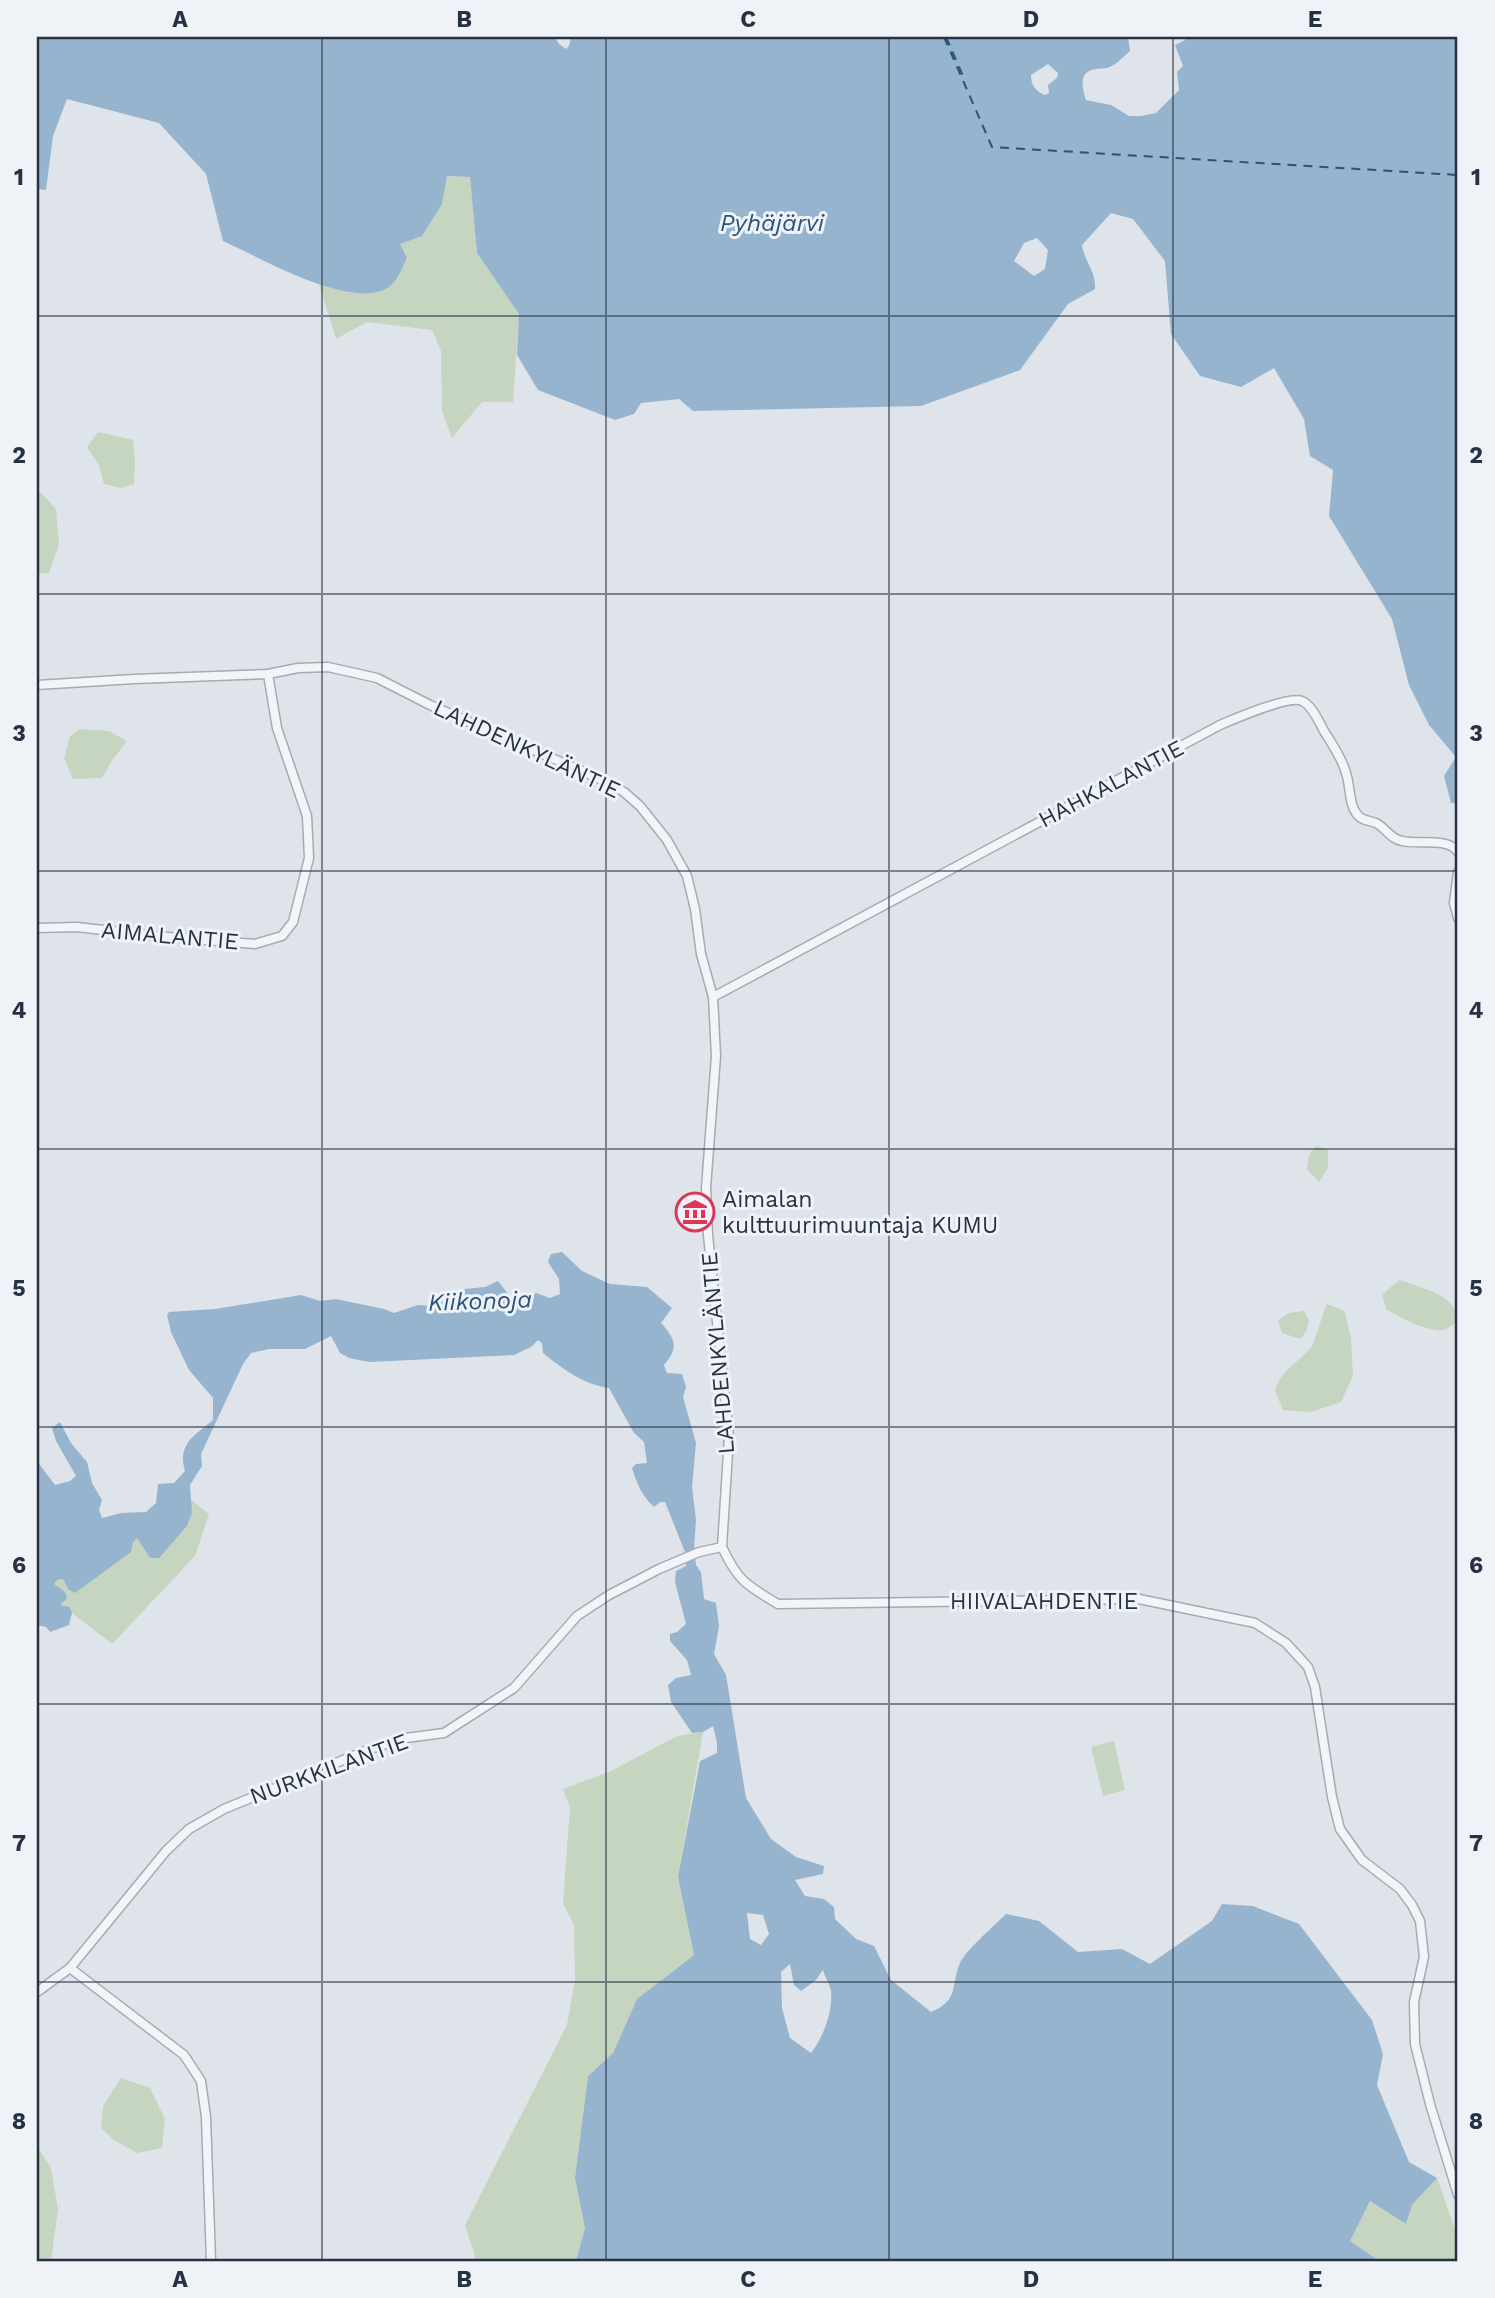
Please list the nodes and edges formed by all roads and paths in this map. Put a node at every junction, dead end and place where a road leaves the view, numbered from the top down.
1 (268, 674) junction
2 (37, 685) edge
3 (1458, 852) edge
4 (1458, 872) edge
5 (1458, 918) edge
6 (37, 928) edge
7 (713, 997) junction
8 (722, 1546) junction
9 (70, 1968) junction
10 (37, 1993) edge
11 (1458, 2195) edge
12 (211, 2261) edge

1 - 2 street, LAHDENKYLÄNTIE
1 - 6 street, AIMALANTIE
1 - 7 street, LAHDENKYLÄNTIE
3 - 7 street, HAHKALANTIE
4 - 5 street
7 - 8 street, LAHDENKYLÄNTIE
8 - 9 street, NURKKILANTIE
8 - 11 street, HIIVALAHDENTIE
9 - 10 street, NURKKILANTIE
9 - 12 street

